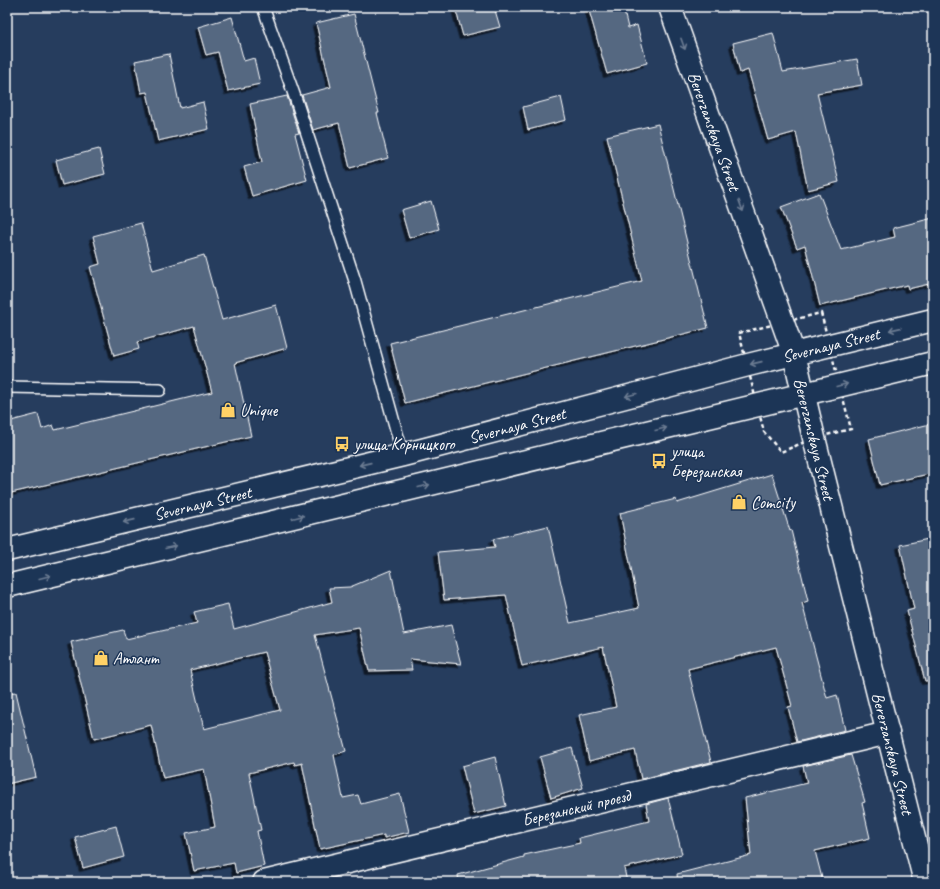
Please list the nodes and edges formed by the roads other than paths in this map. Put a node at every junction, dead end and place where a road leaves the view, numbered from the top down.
1 (263, 7) edge
2 (670, 7) edge
3 (933, 320) edge
4 (794, 354) junction
5 (933, 363) edge
6 (7, 387) edge
7 (160, 390) dead end
8 (804, 395) junction
9 (403, 456) junction
10 (7, 550) edge
11 (7, 586) edge
12 (888, 733) junction
13 (264, 882) edge
14 (925, 882) edge

1 - 9 lane
2 -> 4 main road, Bererzanskaya Street
3 -> 4 main road, Severnaya Street
4 - 8 main road, Bererzanskaya Street
4 -> 9 main road, Severnaya Street
8 -> 5 main road, Severnaya Street
6 - 7 lane
11 -> 8 main road, Severnaya Street
8 - 12 main road, Bererzanskaya Street
9 -> 10 main road, Severnaya Street
12 - 13 main road, Березанский проезд
12 - 14 main road, Bererzanskaya Street

